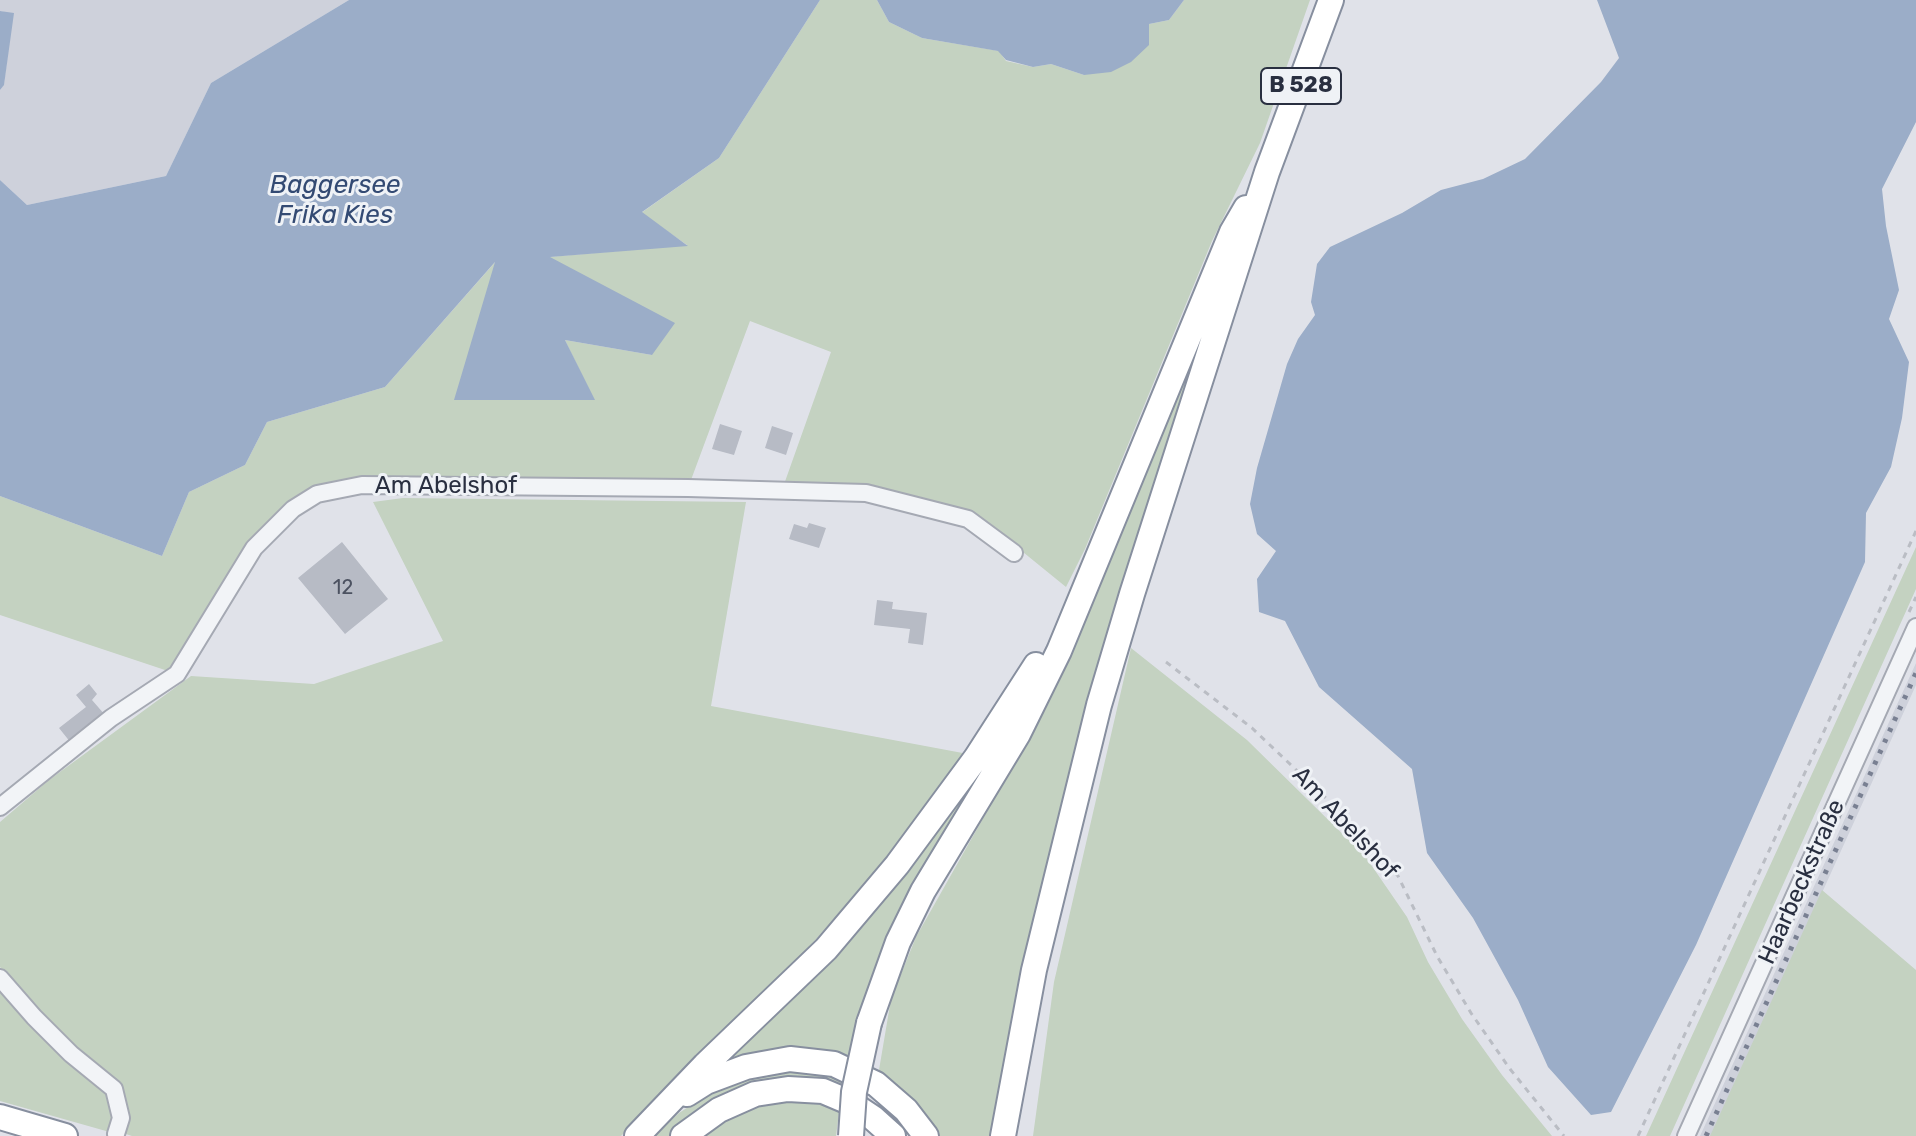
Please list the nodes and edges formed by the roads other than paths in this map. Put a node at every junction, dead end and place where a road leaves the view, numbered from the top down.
1 (1331, 0) edge
2 (1267, 172) junction
3 (1104, 539) junction
4 (1014, 553) dead end
5 (1916, 627) edge
6 (0, 807) edge
7 (0, 978) edge
8 (0, 1117) edge
9 (642, 1131) edge
10 (116, 1134) edge
11 (65, 1136) edge
12 (683, 1136) edge
13 (851, 1136) edge
14 (893, 1136) edge
15 (926, 1136) edge
16 (1003, 1136) edge
17 (1686, 1136) edge

1 - 2 highway, B 528
2 - 3 highway
2 - 16 highway
3 - 9 highway
3 - 13 highway, bridge
4 - 6 street, Am Abelshof
5 - 17 street, Haarbeckstraße
7 - 10 street
8 - 11 highway
9 - 15 highway
12 - 14 highway

